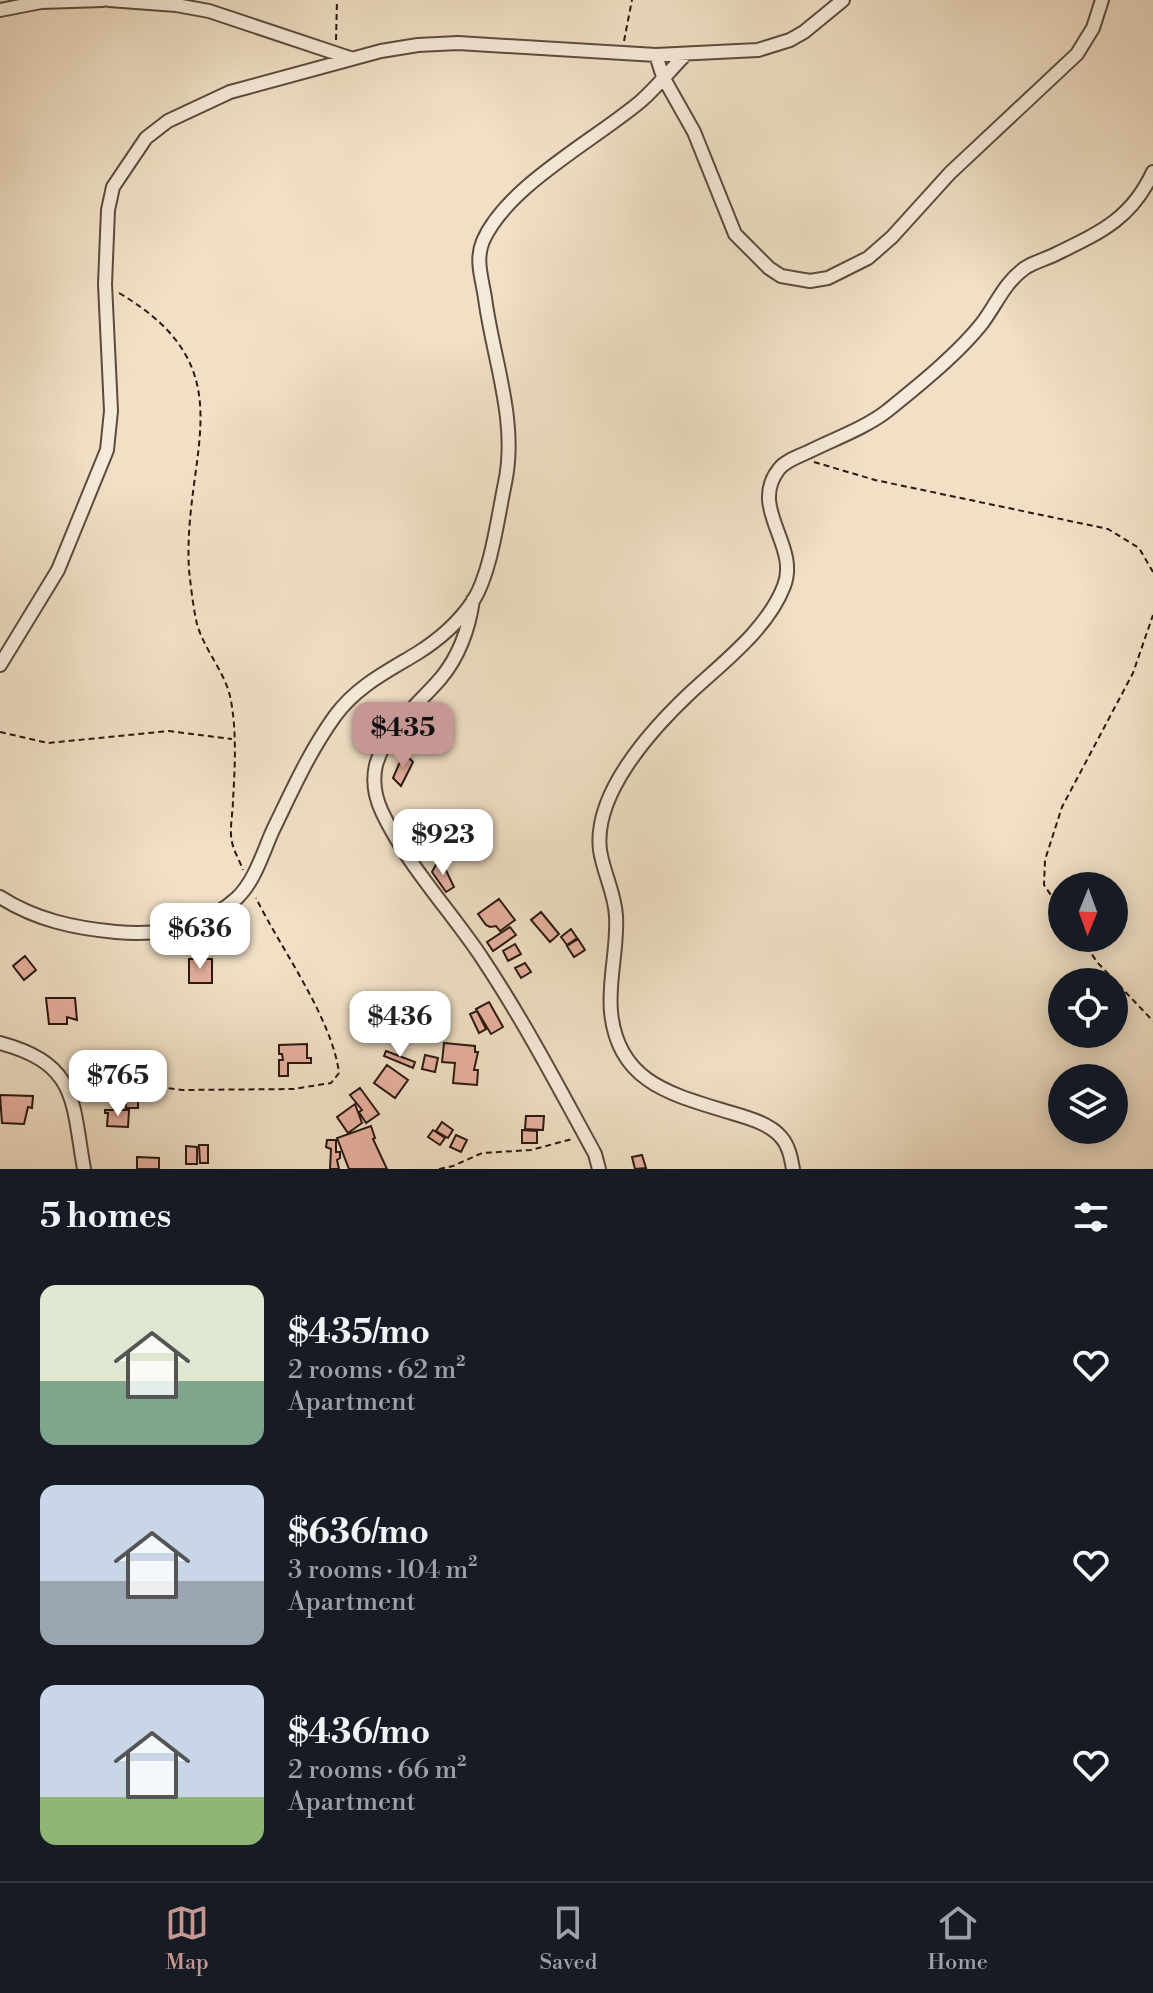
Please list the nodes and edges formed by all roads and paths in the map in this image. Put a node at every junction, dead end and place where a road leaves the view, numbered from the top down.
1 (103, 0) edge
2 (109, 0) edge
3 (337, 0) edge
4 (632, 0) edge
5 (843, 0) edge
6 (1102, 0) edge
7 (0, 10) edge
8 (336, 54) junction
9 (621, 54) junction
10 (686, 54) junction
11 (656, 55) junction
12 (350, 58) junction
13 (663, 77) junction
14 (1153, 172) edge
15 (105, 284) junction
16 (798, 457) junction
17 (1153, 572) edge
18 (473, 600) junction
19 (1153, 615) edge
20 (0, 665) edge
21 (0, 732) edge
22 (233, 739) junction
23 (248, 883) junction
24 (1048, 891) edge
25 (0, 897) edge
26 (1090, 952) edge
27 (1153, 1021) edge
28 (0, 1043) edge
29 (75, 1104) junction
30 (585, 1135) junction
31 (84, 1169) edge
32 (439, 1169) edge
33 (599, 1169) edge
34 (793, 1169) edge

1 - 7 street
2 - 8 street
3 - 8 path
4 - 9 path
5 - 10 street
6 - 13 street
8 - 12 street
9 - 11 street
9 - 12 street
10 - 11 street
10 - 13 street
11 - 13 street
12 - 15 street
13 - 18 street
14 - 16 street
15 - 20 street
15 - 22 path
16 - 17 path
16 - 34 street
18 - 23 street
18 - 30 street
19 - 24 path
21 - 22 path
22 - 23 path
23 - 25 street
23 - 29 path
26 - 27 path
28 - 29 street
29 - 31 street
30 - 32 path
30 - 33 street

